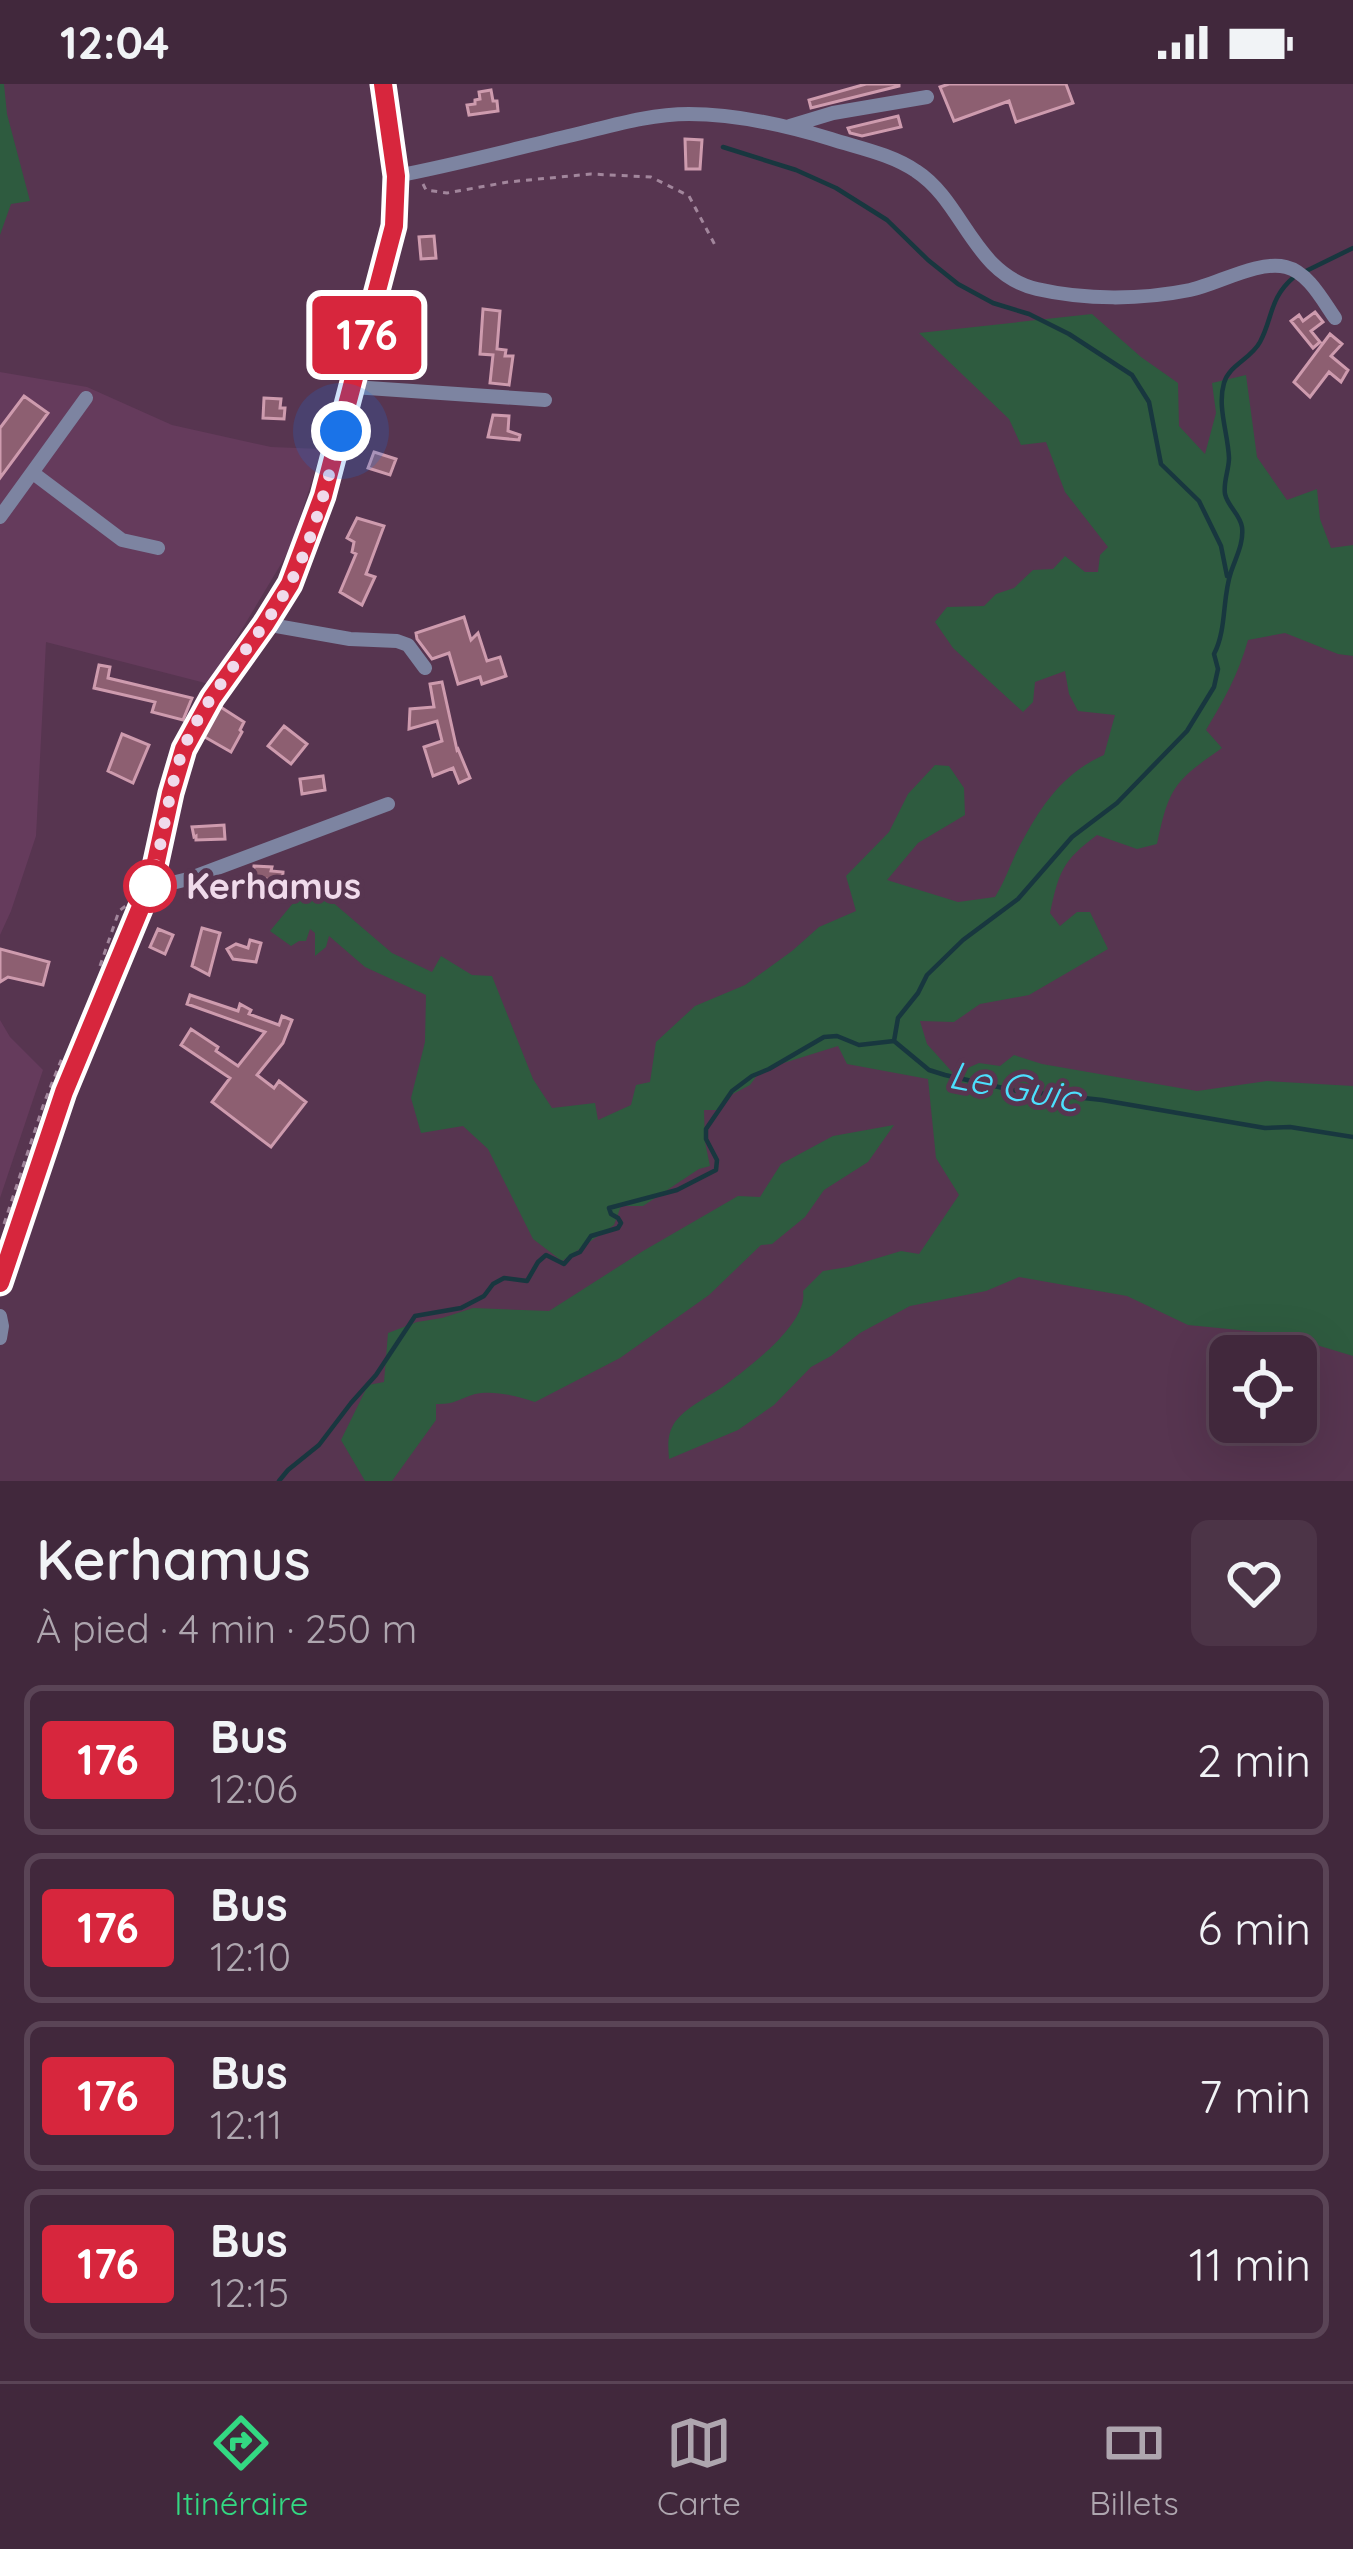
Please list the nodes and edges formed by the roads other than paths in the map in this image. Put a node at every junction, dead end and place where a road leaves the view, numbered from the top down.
1 (383, 84) edge
2 (927, 97) dead end
3 (790, 126) junction
4 (396, 176) junction
5 (1335, 318) dead end
6 (353, 387) junction
7 (86, 398) dead end
8 (545, 400) dead end
9 (33, 473) junction
10 (0, 518) edge
11 (158, 548) dead end
12 (265, 624) junction
13 (425, 668) dead end
14 (388, 804) dead end
15 (152, 880) junction
16 (0, 1283) edge
17 (0, 1316) edge
18 (0, 1338) edge

1 - 4 street
2 - 3 street
3 - 4 street
3 - 5 street
4 - 6 street
6 - 8 street
6 - 12 street
7 - 9 street
9 - 10 street
9 - 11 street
12 - 13 street
12 - 15 street
14 - 15 street
15 - 16 street
17 - 18 street

